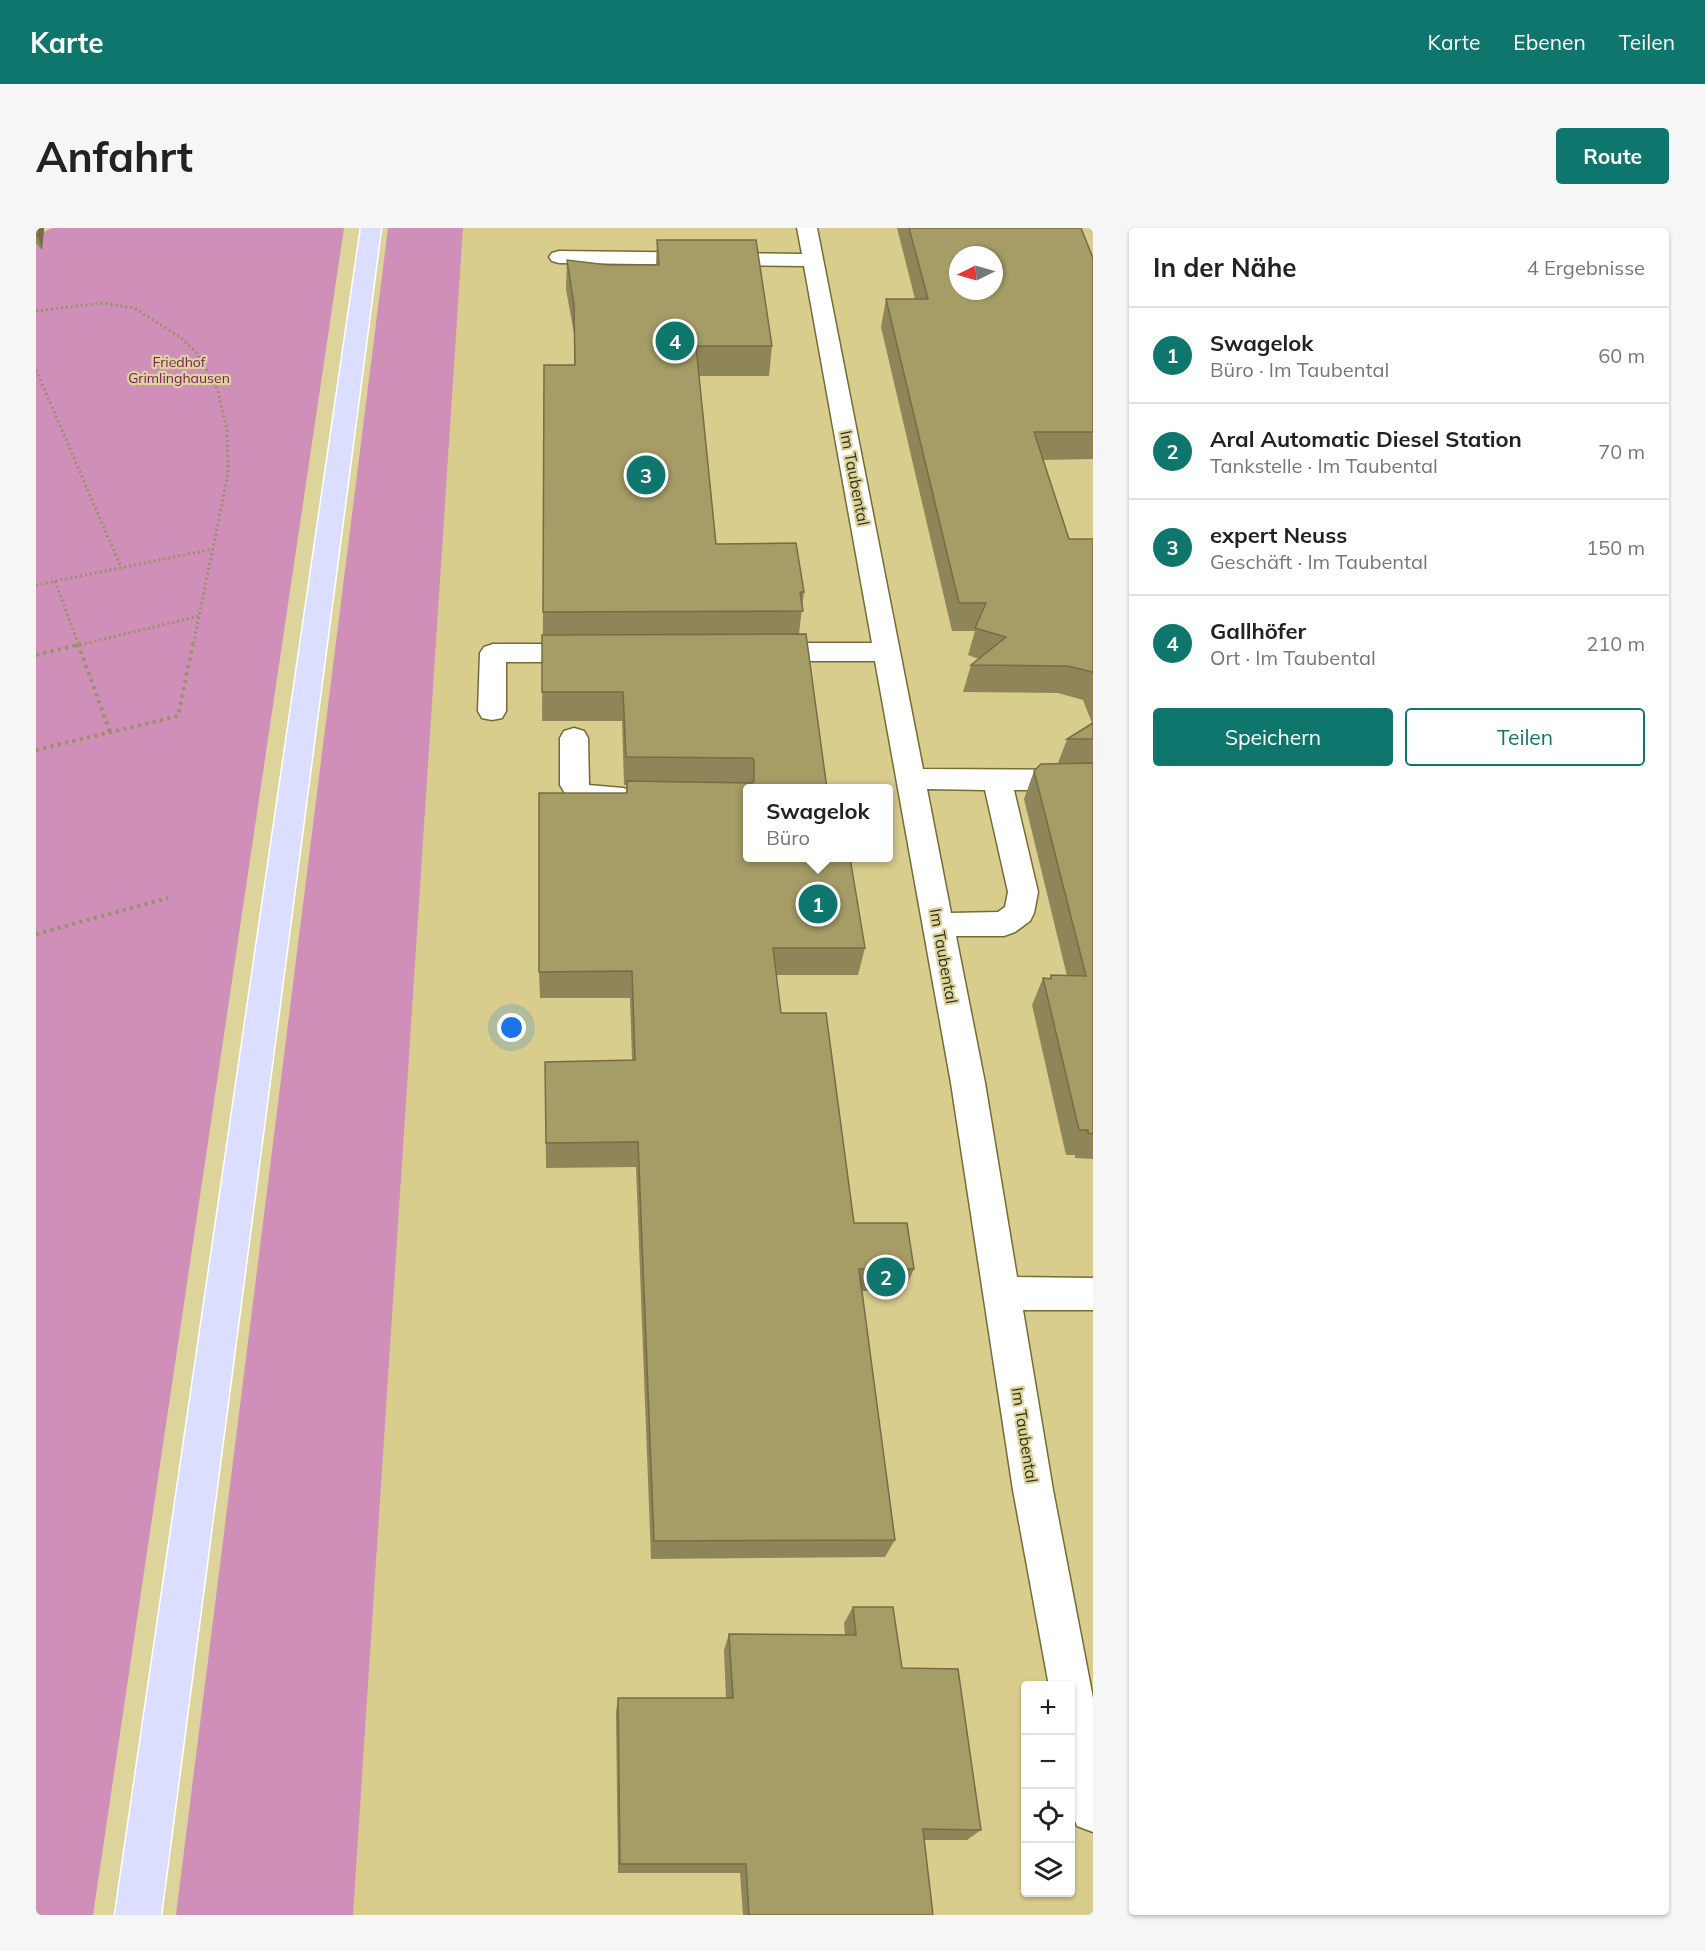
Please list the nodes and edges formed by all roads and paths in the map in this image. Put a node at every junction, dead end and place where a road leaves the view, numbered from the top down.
1 (371, 228) edge
2 (807, 228) edge
3 (559, 257) dead end
4 (813, 260) junction
5 (36, 311) edge
6 (36, 370) edge
7 (213, 549) junction
8 (121, 567) junction
9 (55, 581) junction
10 (36, 585) edge
11 (199, 616) junction
12 (79, 645) junction
13 (744, 652) edge
14 (887, 652) junction
15 (612, 653) edge
16 (36, 655) edge
17 (492, 711) dead end
18 (110, 732) junction
19 (574, 738) dead end
20 (36, 750) edge
21 (997, 780) junction
22 (1093, 780) edge
23 (905, 793) edge
24 (644, 798) edge
25 (168, 898) dead end
26 (939, 925) junction
27 (36, 934) edge
28 (1003, 1293) junction
29 (1093, 1294) edge
30 (1069, 1681) edge
31 (1075, 1714) edge
32 (1093, 1810) edge
33 (138, 1915) edge

1 - 33 main road
2 - 4 street, Im Taubental
3 - 4 street
4 - 14 street, Im Taubental
5 - 7 path
6 - 8 path
7 - 8 path
7 - 11 path
8 - 9 path
9 - 10 path
9 - 12 path
11 - 12 path
11 - 18 path
12 - 16 path
12 - 18 path
13 - 14 street
14 - 23 street, Im Taubental
15 - 17 street
18 - 20 path
19 - 24 street
21 - 22 street
21 - 23 street
21 - 26 street
23 - 26 street, Im Taubental
25 - 27 path
26 - 28 street, Im Taubental
28 - 29 street
28 - 30 street, Im Taubental
31 - 32 street, Im Taubental

